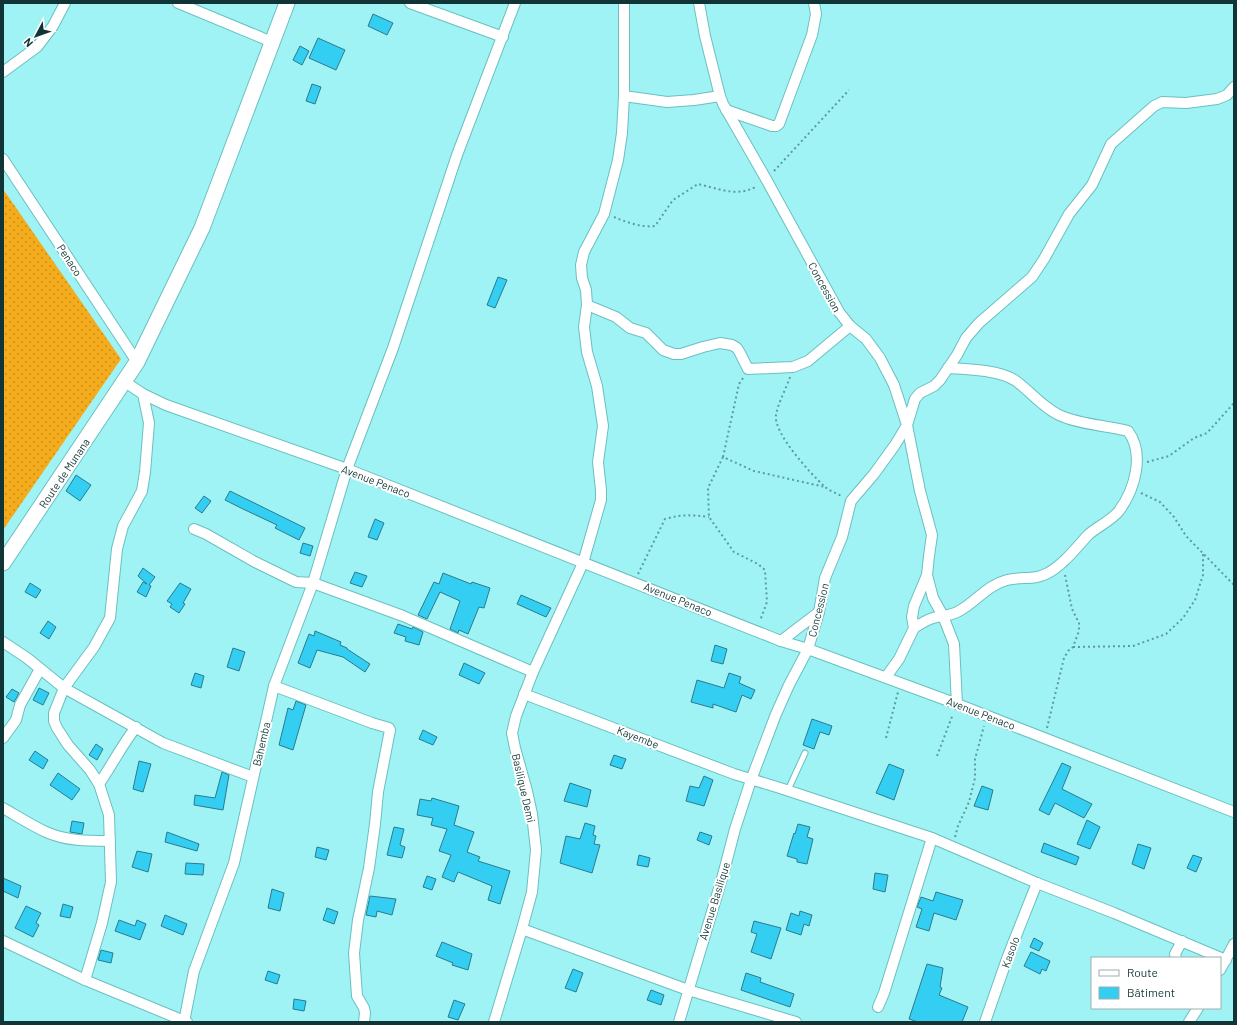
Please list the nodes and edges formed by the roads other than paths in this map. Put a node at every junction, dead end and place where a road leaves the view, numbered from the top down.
1 (65, 3) edge
2 (178, 3) edge
3 (287, 3) edge
4 (410, 3) edge
5 (515, 3) edge
6 (624, 3) edge
7 (699, 3) edge
8 (814, 3) edge
9 (503, 37) junction
10 (272, 42) junction
11 (3, 72) edge
12 (1234, 87) edge
13 (624, 96) junction
14 (720, 96) junction
15 (726, 110) junction
16 (3, 159) edge
17 (587, 305) junction
18 (850, 326) junction
19 (136, 362) junction
20 (948, 368) junction
21 (125, 382) junction
22 (144, 394) junction
23 (907, 425) junction
24 (347, 469) junction
25 (194, 529) dead end
26 (583, 563) junction
27 (3, 564) edge
28 (927, 575) junction
29 (313, 583) junction
30 (819, 612) junction
31 (943, 616) junction
32 (914, 628) junction
33 (781, 641) junction
34 (3, 642) edge
35 (808, 649) junction
36 (40, 669) junction
37 (532, 672) junction
38 (886, 677) junction
39 (274, 686) junction
40 (64, 688) junction
41 (524, 694) junction
42 (957, 704) junction
43 (136, 727) junction
44 (3, 738) edge
45 (805, 753) dead end
46 (253, 776) junction
47 (751, 780) junction
48 (99, 784) junction
49 (788, 790) junction
50 (3, 808) edge
51 (1234, 812) edge
52 (932, 838) junction
53 (110, 841) junction
54 (1037, 883) junction
55 (522, 929) junction
56 (3, 941) edge
57 (1182, 941) junction
58 (1234, 944) edge
59 (1176, 957) edge
60 (1219, 957) edge
61 (1221, 958) edge
62 (1226, 960) junction
63 (1221, 968) edge
64 (85, 980) junction
65 (688, 990) junction
66 (878, 1008) dead end
67 (1196, 1009) edge
68 (185, 1022) edge
69 (364, 1022) edge
70 (494, 1022) edge
71 (679, 1022) edge
72 (796, 1022) edge
73 (985, 1022) edge
74 (1189, 1022) edge

1 - 11 street
2 - 10 street
3 - 10 main road, Route de Munana
4 - 9 street
5 - 9 street, Bahemba
6 - 13 street, Basilique Demi
7 - 14 street, Concession
8 - 15 street
9 - 24 street, Bahemba
10 - 19 main road, Route de Munana
12 - 20 street
13 - 14 street
13 - 17 street, Basilique Demi
14 - 15 street, Concession
15 - 18 street, Concession
16 - 19 street, Penaco
17 - 18 street
17 - 26 street, Basilique Demi
18 - 23 street, Concession
19 - 21 main road, Route de Munana
20 - 23 street
20 - 31 street
21 - 22 street, Avenue Penaco
21 - 27 main road, Route de Munana
22 - 24 street, Avenue Penaco
22 - 40 street
23 - 28 street
23 - 30 street, Concession
24 - 26 street, Avenue Penaco
24 - 29 street, Bahemba
25 - 29 street
26 - 33 street, Avenue Penaco
26 - 37 street, Basilique Demi
28 - 31 street
28 - 32 street
29 - 37 street
29 - 39 street, Bahemba
30 - 33 street
30 - 35 street, Concession
31 - 32 street
31 - 42 street
32 - 38 street
33 - 35 street, Avenue Penaco
34 - 36 street
35 - 38 street, Avenue Penaco
35 - 47 street, Concession
36 - 40 street
36 - 44 street
37 - 41 street, Basilique Demi
38 - 42 street, Avenue Penaco
39 - 46 street, Bahemba
39 - 69 street
40 - 43 street
40 - 48 street
41 - 47 street, Kayembe
41 - 55 street, Basilique Demi
42 - 51 street, Avenue Penaco
43 - 46 street
43 - 48 street
45 - 49 lane
46 - 68 street, Bahemba
47 - 49 street, Kayembe
47 - 65 street, Avenue Basilique
48 - 53 street
49 - 52 street, Kayembe
50 - 53 street
52 - 54 street, Kayembe
52 - 66 street
53 - 64 street
54 - 57 street, Kayembe
54 - 73 street, Kasolo
55 - 65 street
55 - 70 street, Basilique Demi
56 - 64 street
57 - 59 street
57 - 60 street, Kayembe
58 - 62 street
61 - 62 street, Kayembe
62 - 63 street
64 - 68 street
65 - 71 street, Avenue Basilique
65 - 72 street
67 - 74 street

